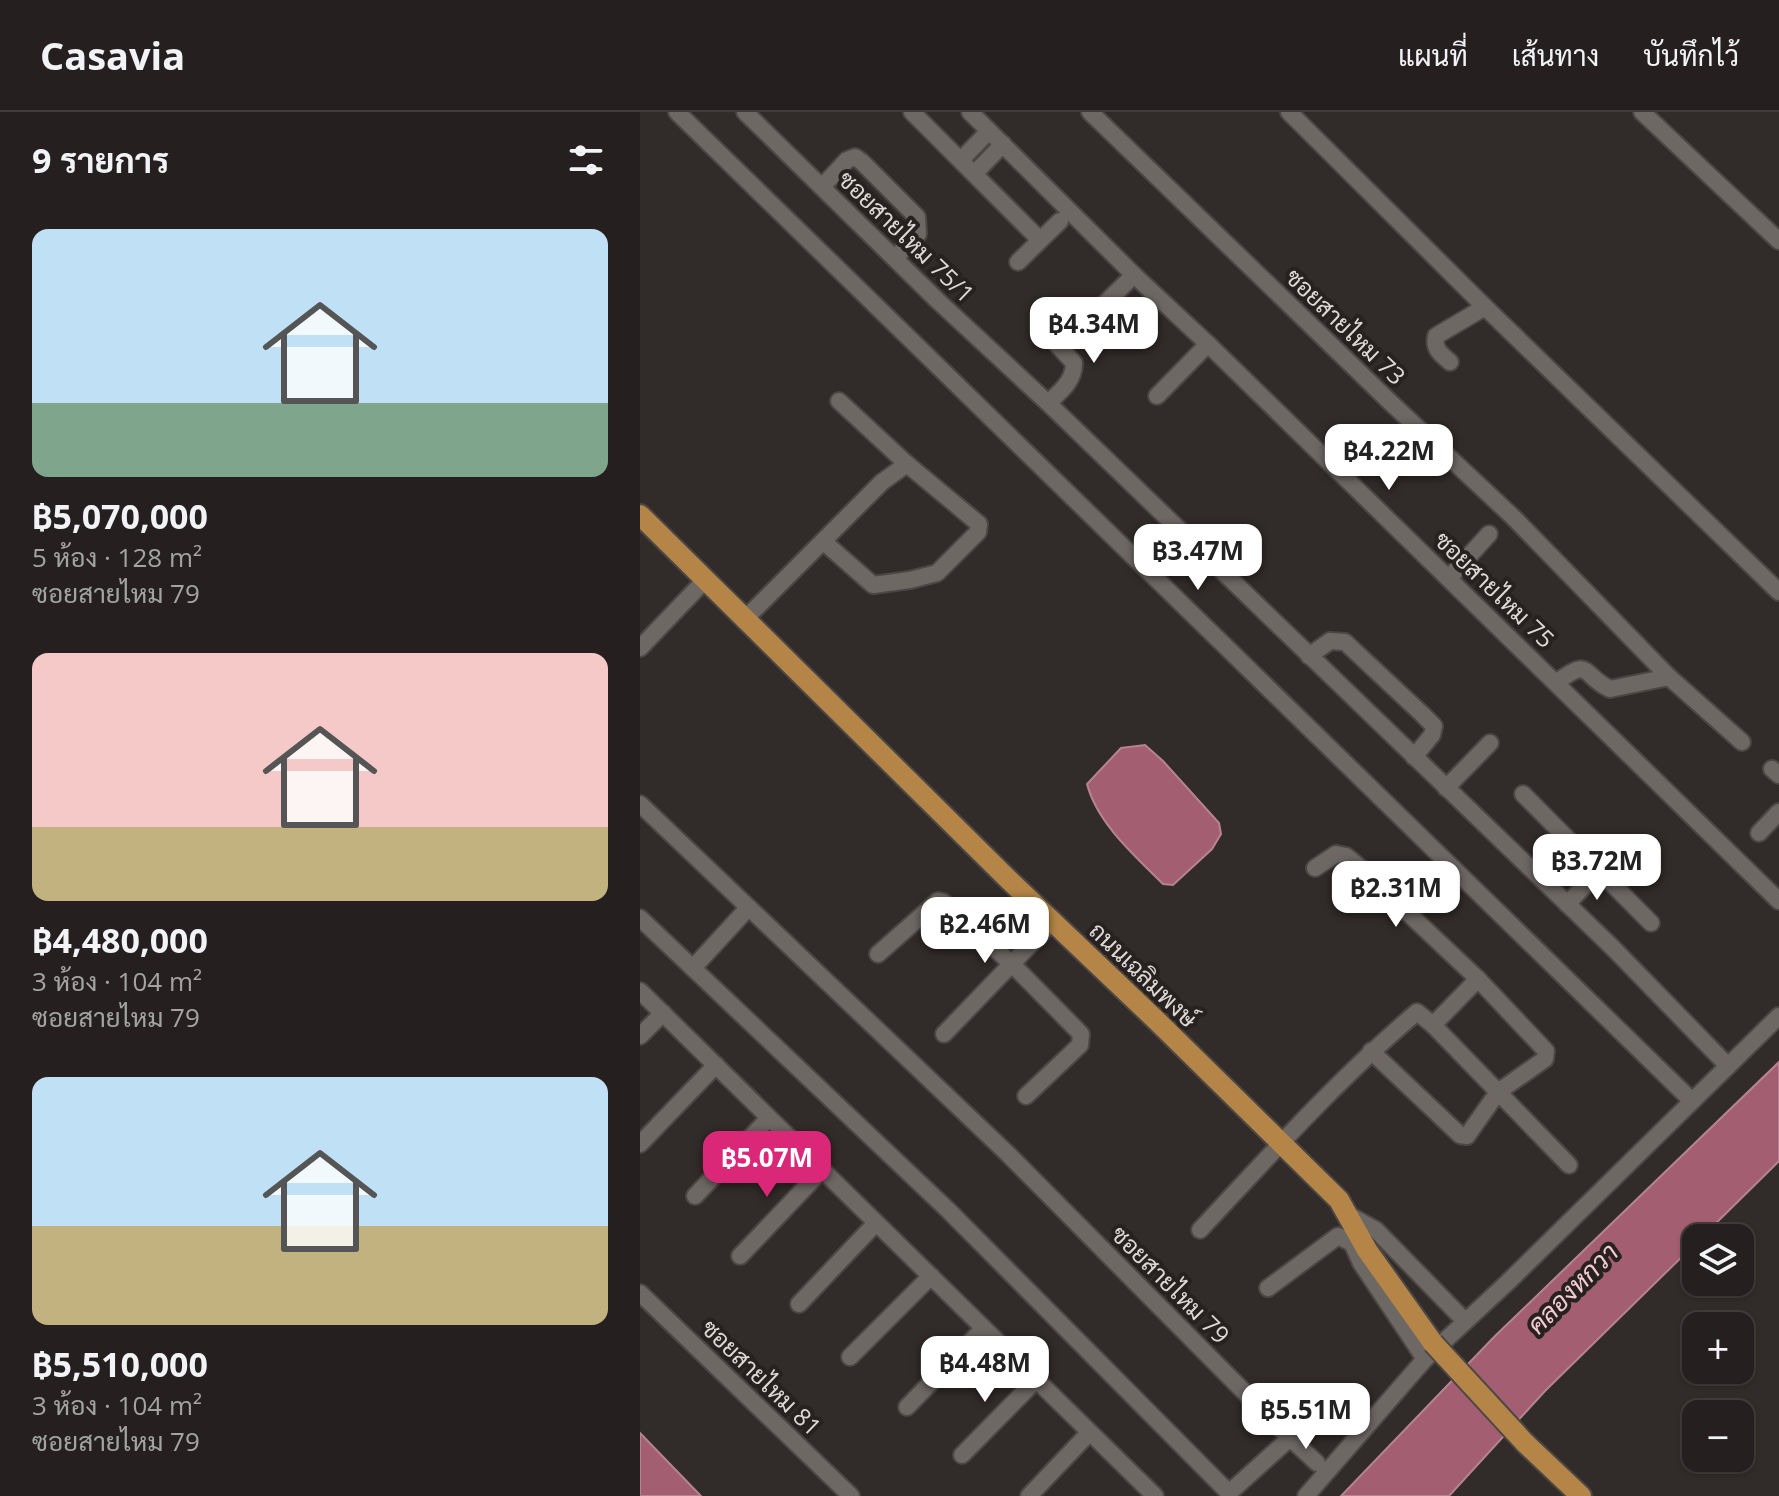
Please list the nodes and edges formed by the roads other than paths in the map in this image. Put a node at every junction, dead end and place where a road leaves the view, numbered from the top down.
1 (677, 112) edge
2 (745, 112) edge
3 (912, 112) edge
4 (970, 112) edge
5 (1090, 112) edge
6 (1289, 112) edge
7 (1642, 112) edge
8 (989, 131) junction
9 (1003, 144) junction
10 (961, 160) junction
11 (975, 173) junction
12 (822, 187) junction
13 (1060, 221) dead end
14 (1039, 239) junction
15 (1779, 241) edge
16 (895, 258) junction
17 (1018, 262) dead end
18 (1134, 275) junction
19 (1485, 307) junction
20 (1084, 324) dead end
21 (1042, 328) dead end
22 (1208, 344) junction
23 (1450, 362) dead end
24 (1157, 396) dead end
25 (839, 401) dead end
26 (1048, 403) junction
27 (907, 464) junction
28 (640, 515) edge
29 (1489, 534) dead end
30 (824, 542) junction
31 (1449, 578) junction
32 (705, 580) junction
33 (1779, 592) edge
34 (745, 619) junction
35 (640, 648) edge
36 (1309, 656) junction
37 (1669, 677) junction
38 (1556, 683) junction
39 (1742, 742) dead end
40 (1490, 743) dead end
41 (1414, 757) junction
42 (1446, 788) junction
43 (1523, 794) dead end
44 (640, 805) edge
45 (1779, 812) edge
46 (1759, 833) dead end
47 (1315, 868) dead end
48 (1598, 872) junction
49 (1779, 901) edge
50 (1567, 904) junction
51 (748, 908) junction
52 (640, 918) edge
53 (1053, 921) junction
54 (1651, 923) dead end
55 (878, 954) dead end
56 (1013, 965) junction
57 (693, 968) junction
58 (1478, 979) junction
59 (640, 991) edge
60 (663, 1013) junction
61 (1779, 1016) edge
62 (1433, 1025) junction
63 (944, 1034) dead end
64 (640, 1036) edge
65 (1371, 1051) junction
66 (716, 1065) junction
67 (1728, 1066) junction
68 (1498, 1092) junction
69 (1026, 1096) dead end
70 (1692, 1101) junction
71 (769, 1118) junction
72 (1280, 1143) junction
73 (640, 1144) edge
74 (1569, 1165) dead end
75 (822, 1170) junction
76 (695, 1196) dead end
77 (1343, 1207) junction
78 (876, 1223) junction
79 (1200, 1230) dead end
80 (1352, 1243) junction
81 (740, 1256) dead end
82 (931, 1276) junction
83 (1268, 1288) dead end
84 (640, 1293) edge
85 (799, 1304) dead end
86 (1464, 1320) junction
87 (983, 1329) junction
88 (1429, 1351) junction
89 (850, 1357) dead end
90 (1036, 1380) junction
91 (907, 1407) dead end
92 (1089, 1433) junction
93 (1290, 1438) junction
94 (962, 1455) dead end
95 (1317, 1463) dead end
96 (1145, 1492) edge
97 (1231, 1495) edge
98 (851, 1496) edge
99 (1029, 1496) edge
100 (1306, 1496) edge
101 (1581, 1496) edge

1 - 70 street
2 - 12 street, ซอยสายไหม 75/1
3 - 10 street
4 - 8 street, ซอยสายไหม 75
5 - 37 street, ซอยสายไหม 73
6 - 19 street
7 - 15 street
8 - 9 street, ซอยสายไหม 75
8 - 10 street
9 - 11 street
9 - 18 street, ซอยสายไหม 75
10 - 11 street
11 - 14 street
12 - 16 street, ซอยสายไหม 75/1
12 - 16 street
13 - 14 street
14 - 17 street
16 - 26 street, ซอยสายไหม 75/1
18 - 20 street
18 - 22 street, ซอยสายไหม 75
19 - 23 street
19 - 33 street
21 - 26 street
22 - 24 street
22 - 31 street, ซอยสายไหม 75
25 - 27 street
26 - 36 street, ซอยสายไหม 75/1
27 - 30 street
27 - 30 street
28 - 32 main road, ถนนเฉลิมพงษ์
29 - 31 street
30 - 34 street
31 - 38 street, ซอยสายไหม 75
32 - 34 main road, ถนนเฉลิมพงษ์
32 - 35 street
34 - 53 main road, ถนนเฉลิมพงษ์
36 - 41 street, ซอยสายไหม 75/1
36 - 41 street
37 - 38 street
37 - 39 street, ซอยสายไหม 73
38 - 49 street, ซอยสายไหม 75
40 - 42 street
41 - 42 street, ซอยสายไหม 75/1
42 - 50 street, ซอยสายไหม 75/1
43 - 48 street
44 - 51 street, ซอยสายไหม 79
45 - 46 street
47 - 58 street
48 - 50 street
48 - 54 street
50 - 67 street, ซอยสายไหม 75/1
51 - 57 street
51 - 93 street, ซอยสายไหม 79
52 - 57 street
53 - 56 street
53 - 72 main road, ถนนเฉลิมพงษ์
55 - 56 street
56 - 63 street
56 - 69 street
57 - 97 street
58 - 62 street
58 - 68 street
59 - 60 street
60 - 64 street
60 - 66 street
61 - 67 street
62 - 65 street
62 - 68 street
65 - 68 street
65 - 72 street
66 - 71 street
66 - 73 street
67 - 70 street
68 - 74 street
70 - 86 street
71 - 75 street
71 - 76 street
72 - 77 main road, ถนนเฉลิมพงษ์
72 - 79 street
75 - 78 street
75 - 81 street
77 - 80 street
77 - 86 street
77 - 88 main road, ถนนเฉลิมพงษ์
78 - 82 street
78 - 85 street
80 - 83 street
80 - 88 street
82 - 87 street
82 - 89 street
84 - 98 street, ซอยสายไหม 81
86 - 88 street
87 - 90 street
87 - 91 street
88 - 100 street
88 - 101 main road, ถนนเฉลิมพงษ์, bridge
90 - 92 street
90 - 94 street
92 - 96 street
92 - 99 street
93 - 95 street, ซอยสายไหม 79
93 - 97 street

